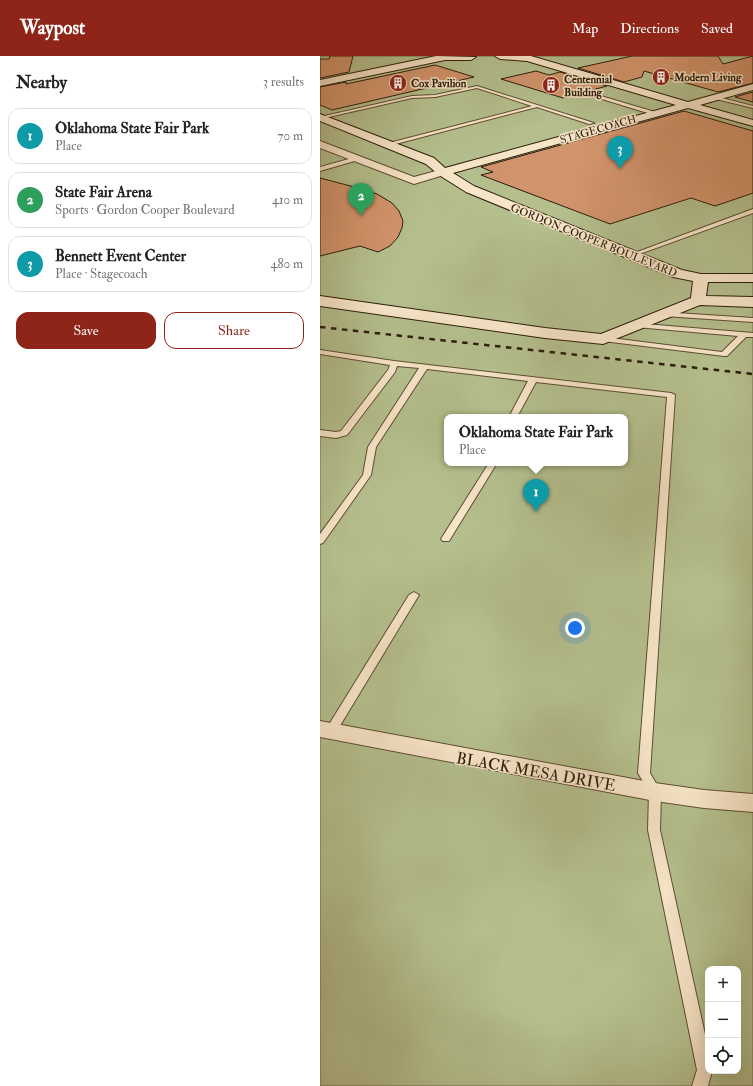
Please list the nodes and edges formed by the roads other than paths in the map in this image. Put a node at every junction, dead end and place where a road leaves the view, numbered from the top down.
1 (411, 56) edge
2 (505, 56) edge
3 (543, 56) edge
4 (471, 57) edge
5 (495, 57) edge
6 (320, 77) edge
7 (320, 83) edge
8 (753, 87) edge
9 (594, 95) dead end
10 (714, 97) junction
11 (702, 101) junction
12 (686, 104) junction
13 (537, 106) junction
14 (753, 107) edge
15 (653, 113) junction
16 (753, 115) edge
17 (321, 118) edge
18 (591, 123) dead end
19 (753, 123) edge
20 (320, 144) edge
21 (388, 144) junction
22 (356, 159) junction
23 (320, 169) edge
24 (443, 172) junction
25 (753, 211) edge
26 (632, 255) junction
27 (701, 278) junction
28 (753, 278) edge
29 (698, 300) junction
30 (321, 302) edge
31 (753, 302) edge
32 (664, 314) junction
33 (753, 320) edge
34 (636, 325) junction
35 (743, 335) junction
36 (753, 335) edge
37 (603, 339) junction
38 (320, 352) edge
39 (394, 363) junction
40 (424, 367) junction
41 (533, 379) junction
42 (515, 414) edge
43 (320, 433) edge
44 (491, 466) edge
45 (446, 539) dead end
46 (320, 541) edge
47 (414, 595) dead end
48 (326, 730) edge
49 (655, 792) junction
50 (753, 803) edge
51 (700, 1086) edge

1 - 6 street
2 - 5 street
3 - 11 street
4 - 7 street
5 - 12 street
8 - 10 street, STAGECOACH
9 - 15 lane
10 - 11 street, STAGECOACH
10 - 14 lane
11 - 12 street, STAGECOACH
11 - 16 street
12 - 15 street, STAGECOACH
12 - 19 street
13 - 17 lane
13 - 18 lane
13 - 21 lane
15 - 24 street, STAGECOACH
17 - 21 street, GORDON COOPER BOULEVARD
20 - 22 street
21 - 24 street, GORDON COOPER BOULEVARD
22 - 23 lane
22 - 24 street
24 - 26 street, GORDON COOPER BOULEVARD
25 - 26 lane
26 - 27 street, GORDON COOPER BOULEVARD
27 - 28 street, GORDON COOPER BOULEVARD
27 - 29 street
29 - 31 street
29 - 32 street
30 - 37 street
32 - 33 lane
32 - 34 street
34 - 35 lane
34 - 37 street
35 - 36 lane
35 - 37 lane
38 - 39 lane
39 - 40 lane
39 - 43 lane
40 - 41 lane
40 - 46 lane
41 - 42 lane
41 - 49 lane
44 - 45 lane
47 - 48 lane
48 - 49 street, BLACK MESA DRIVE
49 - 50 street, BLACK MESA DRIVE
49 - 51 lane

